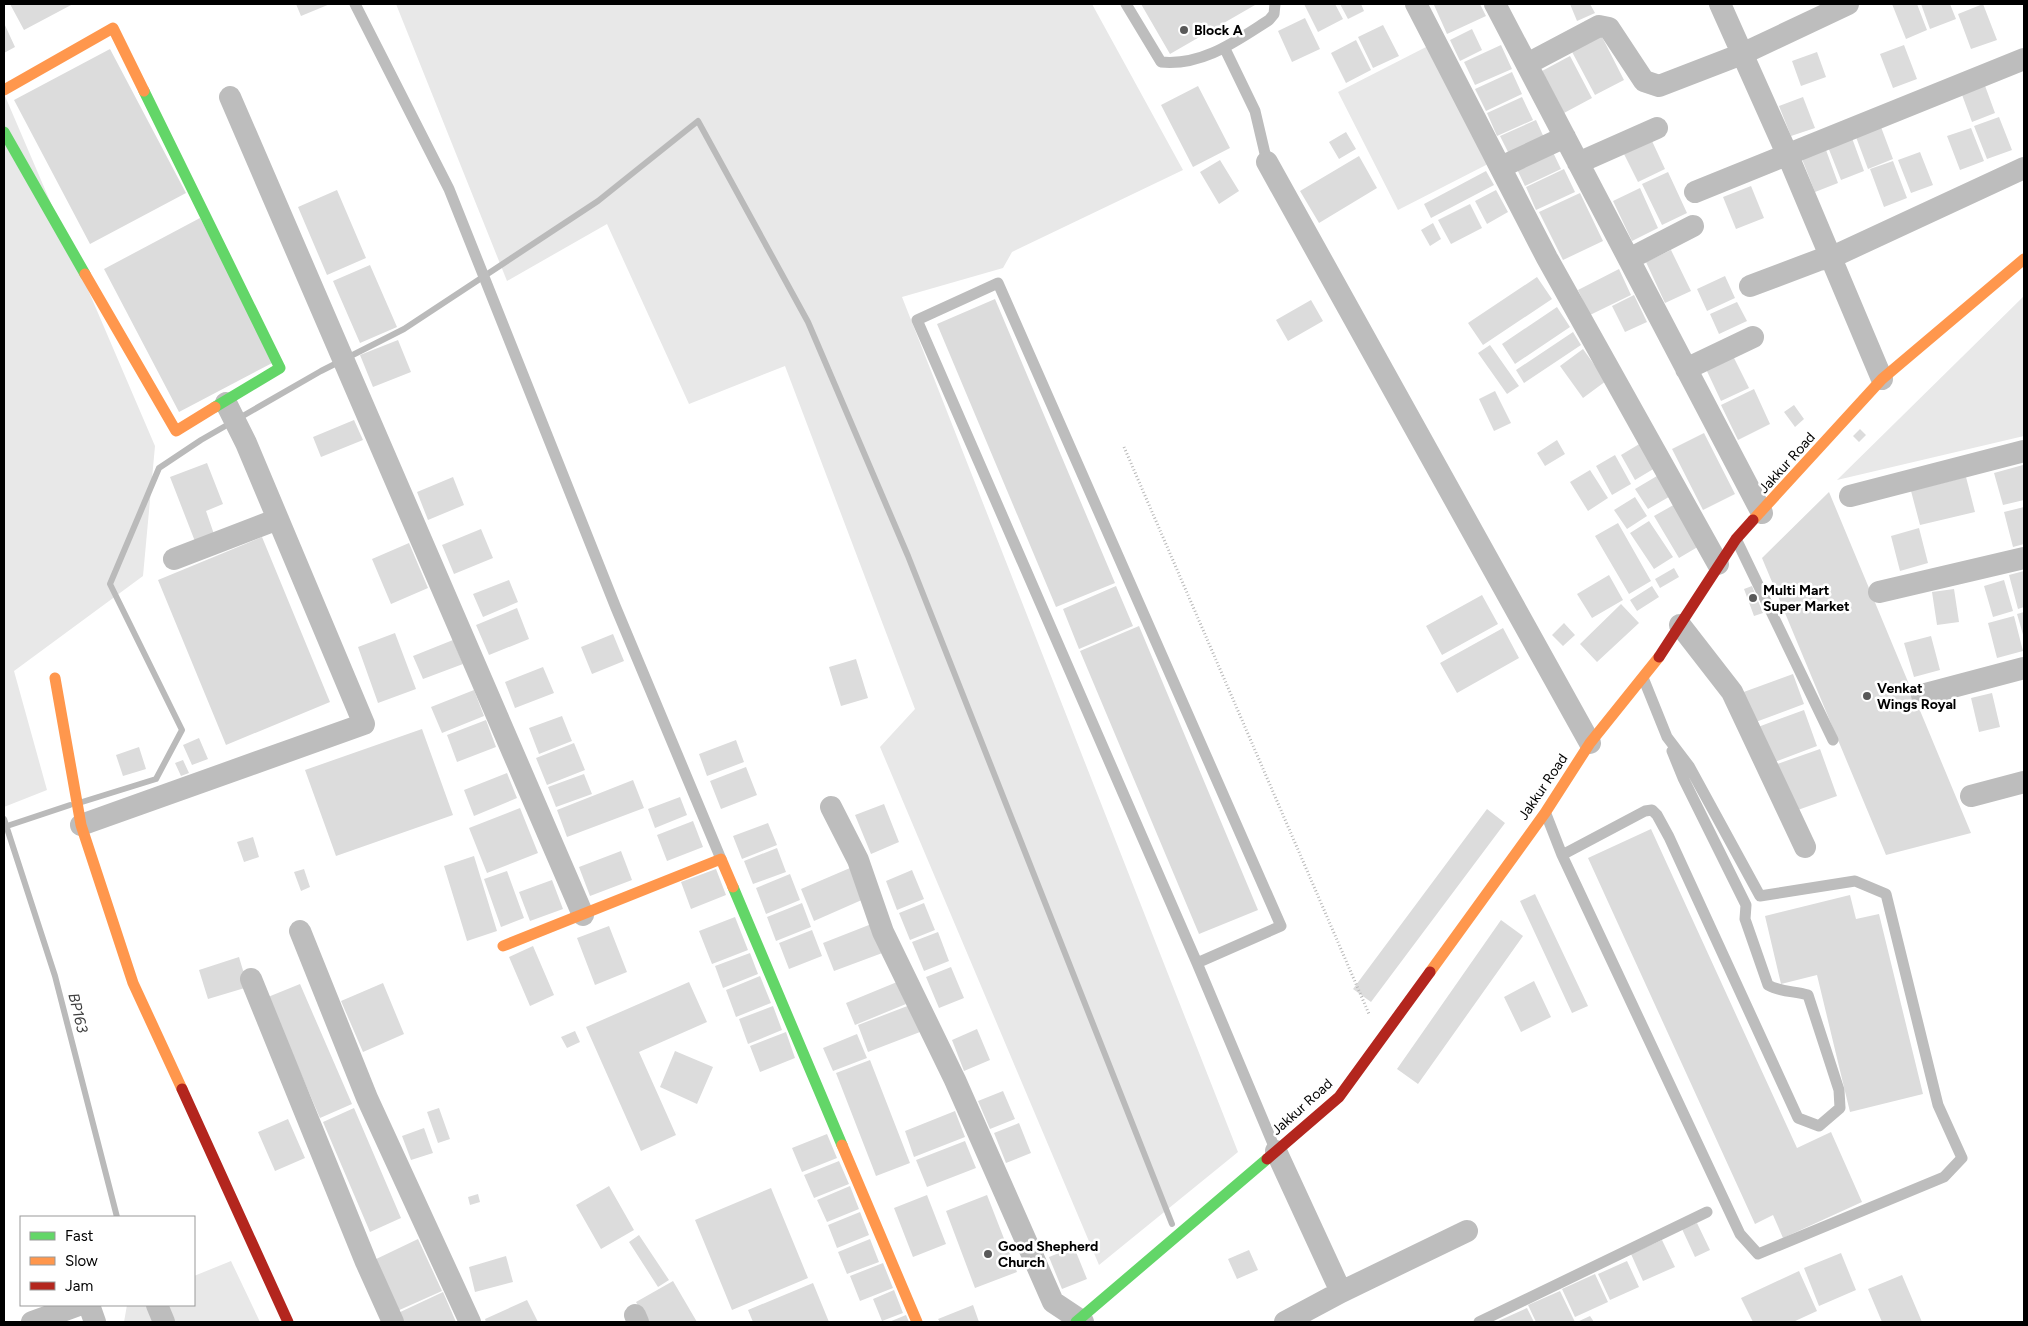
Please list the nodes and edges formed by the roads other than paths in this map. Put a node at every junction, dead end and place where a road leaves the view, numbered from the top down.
1 (355, 4) edge
2 (1126, 4) edge
3 (1275, 4) edge
4 (1416, 4) edge
5 (1495, 4) edge
6 (1720, 4) edge
7 (1842, 5) edge
8 (1225, 49) junction
9 (1742, 54) junction
10 (2024, 59) edge
11 (1527, 64) junction
12 (4, 90) edge
13 (230, 97) dead end
14 (1657, 128) dead end
15 (4, 132) edge
16 (1565, 136) junction
17 (1788, 156) junction
18 (1267, 162) joint
19 (1578, 162) junction
20 (1500, 167) junction
21 (2024, 168) edge
22 (1695, 192) dead end
23 (1693, 226) dead end
24 (1830, 258) junction
25 (1629, 259) junction
26 (2024, 259) edge
27 (1750, 286) dead end
28 (1753, 337) dead end
29 (1686, 369) junction
30 (1882, 379) junction
31 (227, 406) junction
32 (2024, 451) edge
33 (1850, 496) dead end
34 (1762, 513) junction
35 (278, 519) junction
36 (1736, 539) junction
37 (2024, 558) edge
38 (174, 559) dead end
39 (1718, 564) junction
40 (1879, 592) dead end
41 (1680, 625) junction
42 (2024, 668) edge
43 (55, 678) dead end
44 (1643, 679) junction
45 (1922, 695) dead end
46 (1667, 737) junction
47 (1833, 740) dead end
48 (1590, 743) junction
49 (2024, 782) edge
50 (1971, 796) dead end
51 (832, 807) dead end
52 (1545, 813) junction
53 (81, 825) junction
54 (1805, 847) dead end
55 (1562, 855) junction
56 (721, 859) junction
57 (583, 915) junction
58 (300, 931) dead end
59 (503, 946) dead end
60 (1197, 963) junction
61 (251, 979) dead end
62 (1276, 1151) junction
63 (1706, 1212) dead end
64 (1467, 1231) dead end
65 (1341, 1292) junction
66 (76, 1306) edge
67 (89, 1306) edge
68 (157, 1306) edge
69 (1080, 1321) edge
70 (32, 1322) edge
71 (95, 1322) edge
72 (164, 1322) edge
73 (288, 1322) edge
74 (393, 1322) edge
75 (470, 1322) edge
76 (917, 1322) edge
77 (1285, 1322) edge
78 (1479, 1322) edge

1 - 56 lane
2 - 8 lane
3 - 8 lane
4 - 20 street
5 - 11 street
6 - 9 street
7 - 9 street
8 - 18 lane
9 - 11 street
9 - 17 street
10 - 17 street
11 - 16 street
12 - 31 street
13 - 57 street
14 - 19 street
15 - 31 street
16 - 19 street
16 - 20 street
17 - 22 street
17 - 24 street
18 - 48 street
19 - 25 street
20 - 39 street
21 - 24 street
23 - 25 street
24 - 27 street
24 - 30 street
25 - 29 street
26 - 30 street, Jakkur Road
28 - 29 street
29 - 34 street
30 - 34 street, Jakkur Road
31 - 35 street
32 - 33 street
34 - 36 street, Jakkur Road
35 - 38 street
35 - 53 street
36 - 39 street, Jakkur Road
36 - 47 lane
37 - 40 street
39 - 41 street, Jakkur Road
41 - 44 street, Jakkur Road
41 - 54 street
42 - 45 street
43 - 53 street
44 - 46 lane
44 - 48 street, Jakkur Road
46 - 55 lane
46 - 55 lane
48 - 52 street, Jakkur Road
49 - 50 street
51 - 69 street
52 - 55 lane
52 - 62 street, Jakkur Road
53 - 73 street
56 - 57 street
56 - 76 street
57 - 59 street
58 - 75 street
60 - 60 lane
60 - 62 lane
61 - 74 street
62 - 65 street
62 - 69 street, Jakkur Road
63 - 78 lane
64 - 65 street
65 - 77 street
66 - 70 street
67 - 71 street
68 - 72 street

